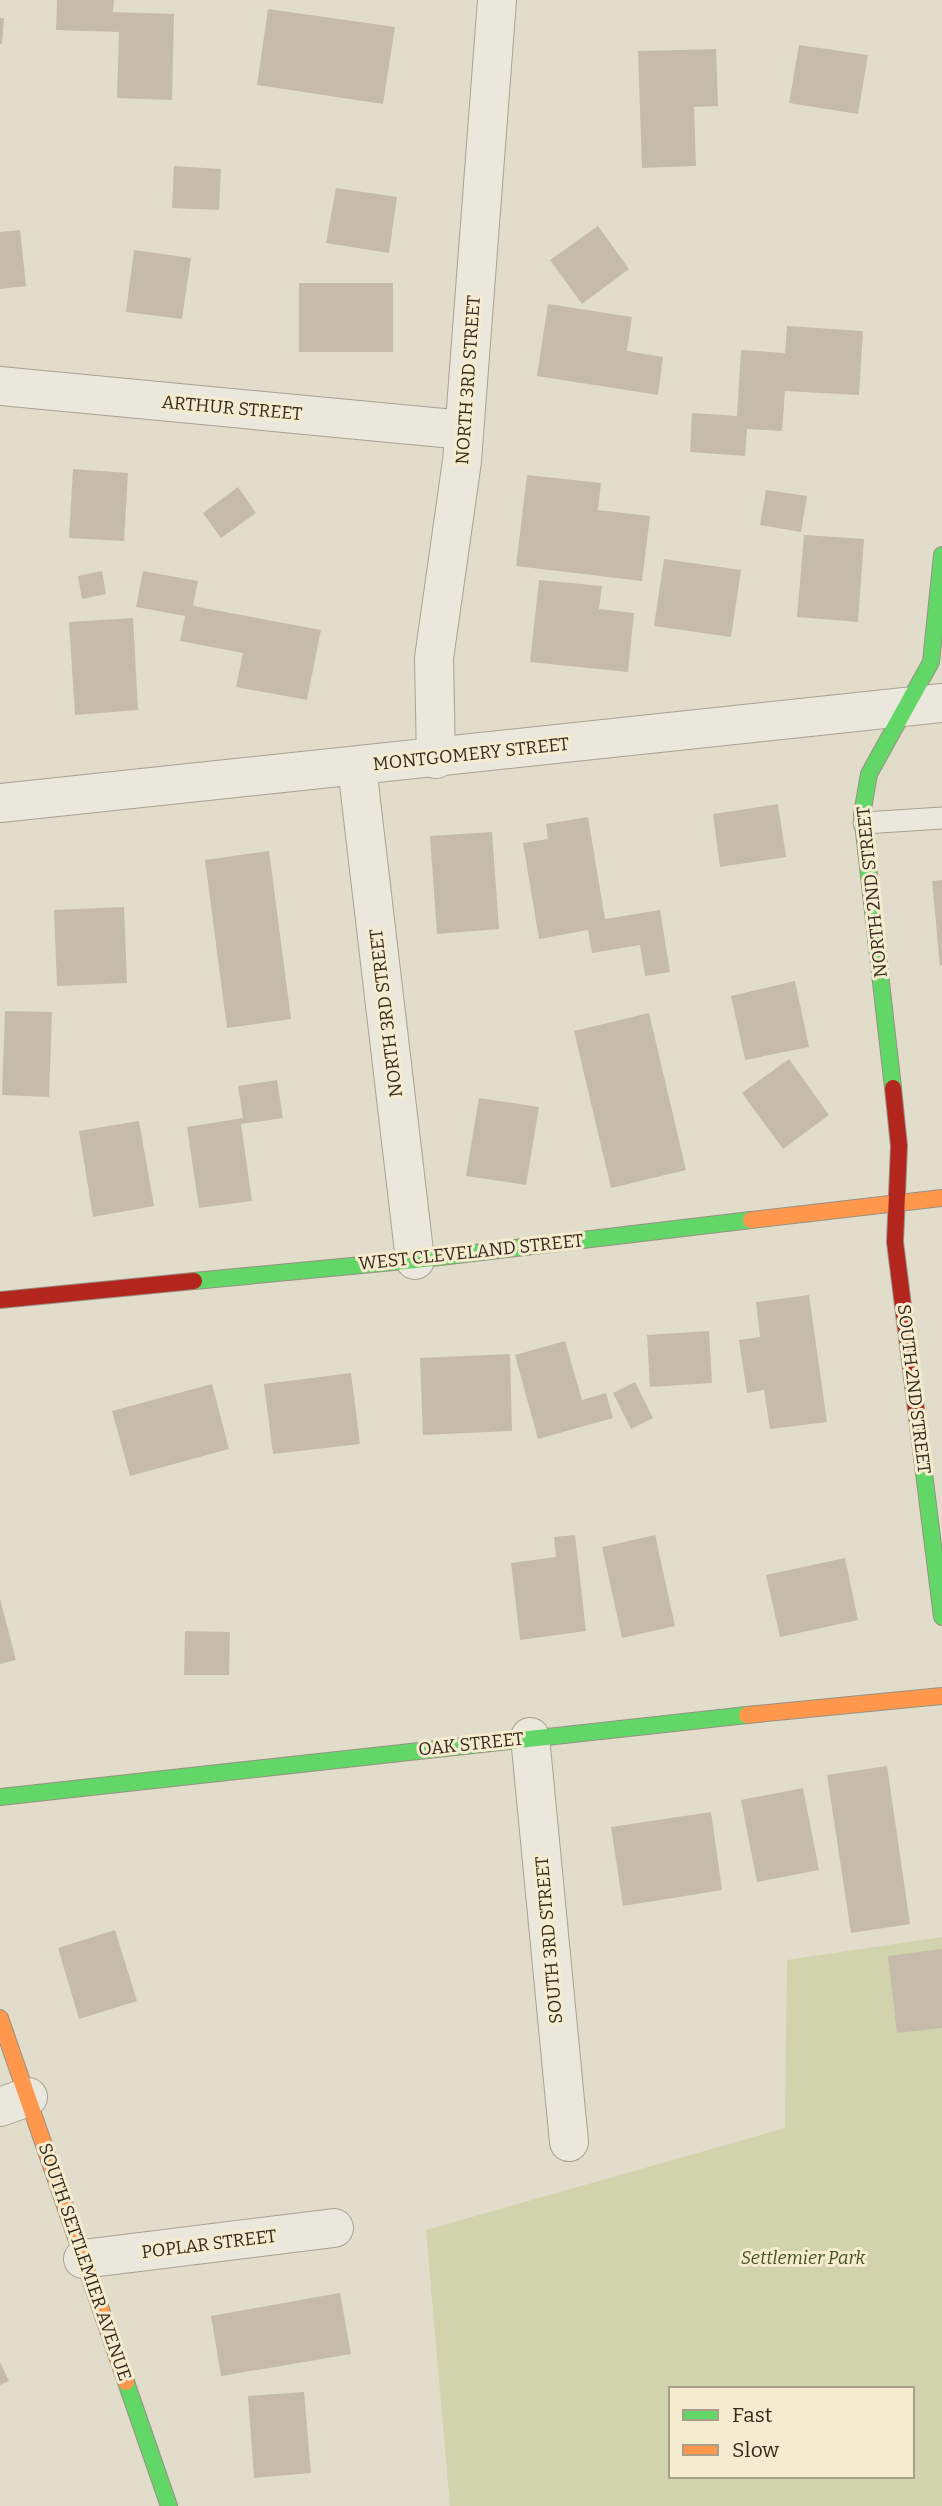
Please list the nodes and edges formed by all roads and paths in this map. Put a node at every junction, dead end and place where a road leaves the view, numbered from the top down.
1 (497, 0) edge
2 (0, 386) edge
3 (464, 430) junction
4 (942, 555) edge
5 (924, 705) edge
6 (436, 759) junction
7 (358, 767) junction
8 (0, 803) edge
9 (942, 818) edge
10 (864, 823) junction
11 (942, 1198) edge
12 (898, 1203) junction
13 (415, 1260) junction
14 (0, 1300) edge
15 (942, 1616) edge
16 (942, 1696) edge
17 (530, 1737) junction
18 (0, 1797) edge
19 (0, 2018) edge
20 (14, 2102) edge
21 (569, 2142) dead end
22 (334, 2228) dead end
23 (83, 2259) junction
24 (169, 2506) edge

1 - 3 street, NORTH 3RD STREET
2 - 3 street, ARTHUR STREET
3 - 6 street, NORTH 3RD STREET
4 - 5 street, NORTH 2ND STREET
5 - 6 street, MONTGOMERY STREET
5 - 10 street, NORTH 2ND STREET
6 - 7 street, MONTGOMERY STREET
7 - 8 street, MONTGOMERY STREET
7 - 13 street, NORTH 3RD STREET
9 - 10 lane
10 - 12 street, NORTH 2ND STREET
11 - 12 street, WEST CLEVELAND STREET
12 - 13 street, WEST CLEVELAND STREET
12 - 15 street, SOUTH 2ND STREET
13 - 14 street, WEST CLEVELAND STREET
16 - 17 street, OAK STREET
17 - 18 street, OAK STREET
17 - 21 street, SOUTH 3RD STREET
19 - 20 street, SOUTH SETTLEMIER AVENUE
20 - 23 street, SOUTH SETTLEMIER AVENUE
22 - 23 street, POPLAR STREET
23 - 24 street, SOUTH SETTLEMIER AVENUE

